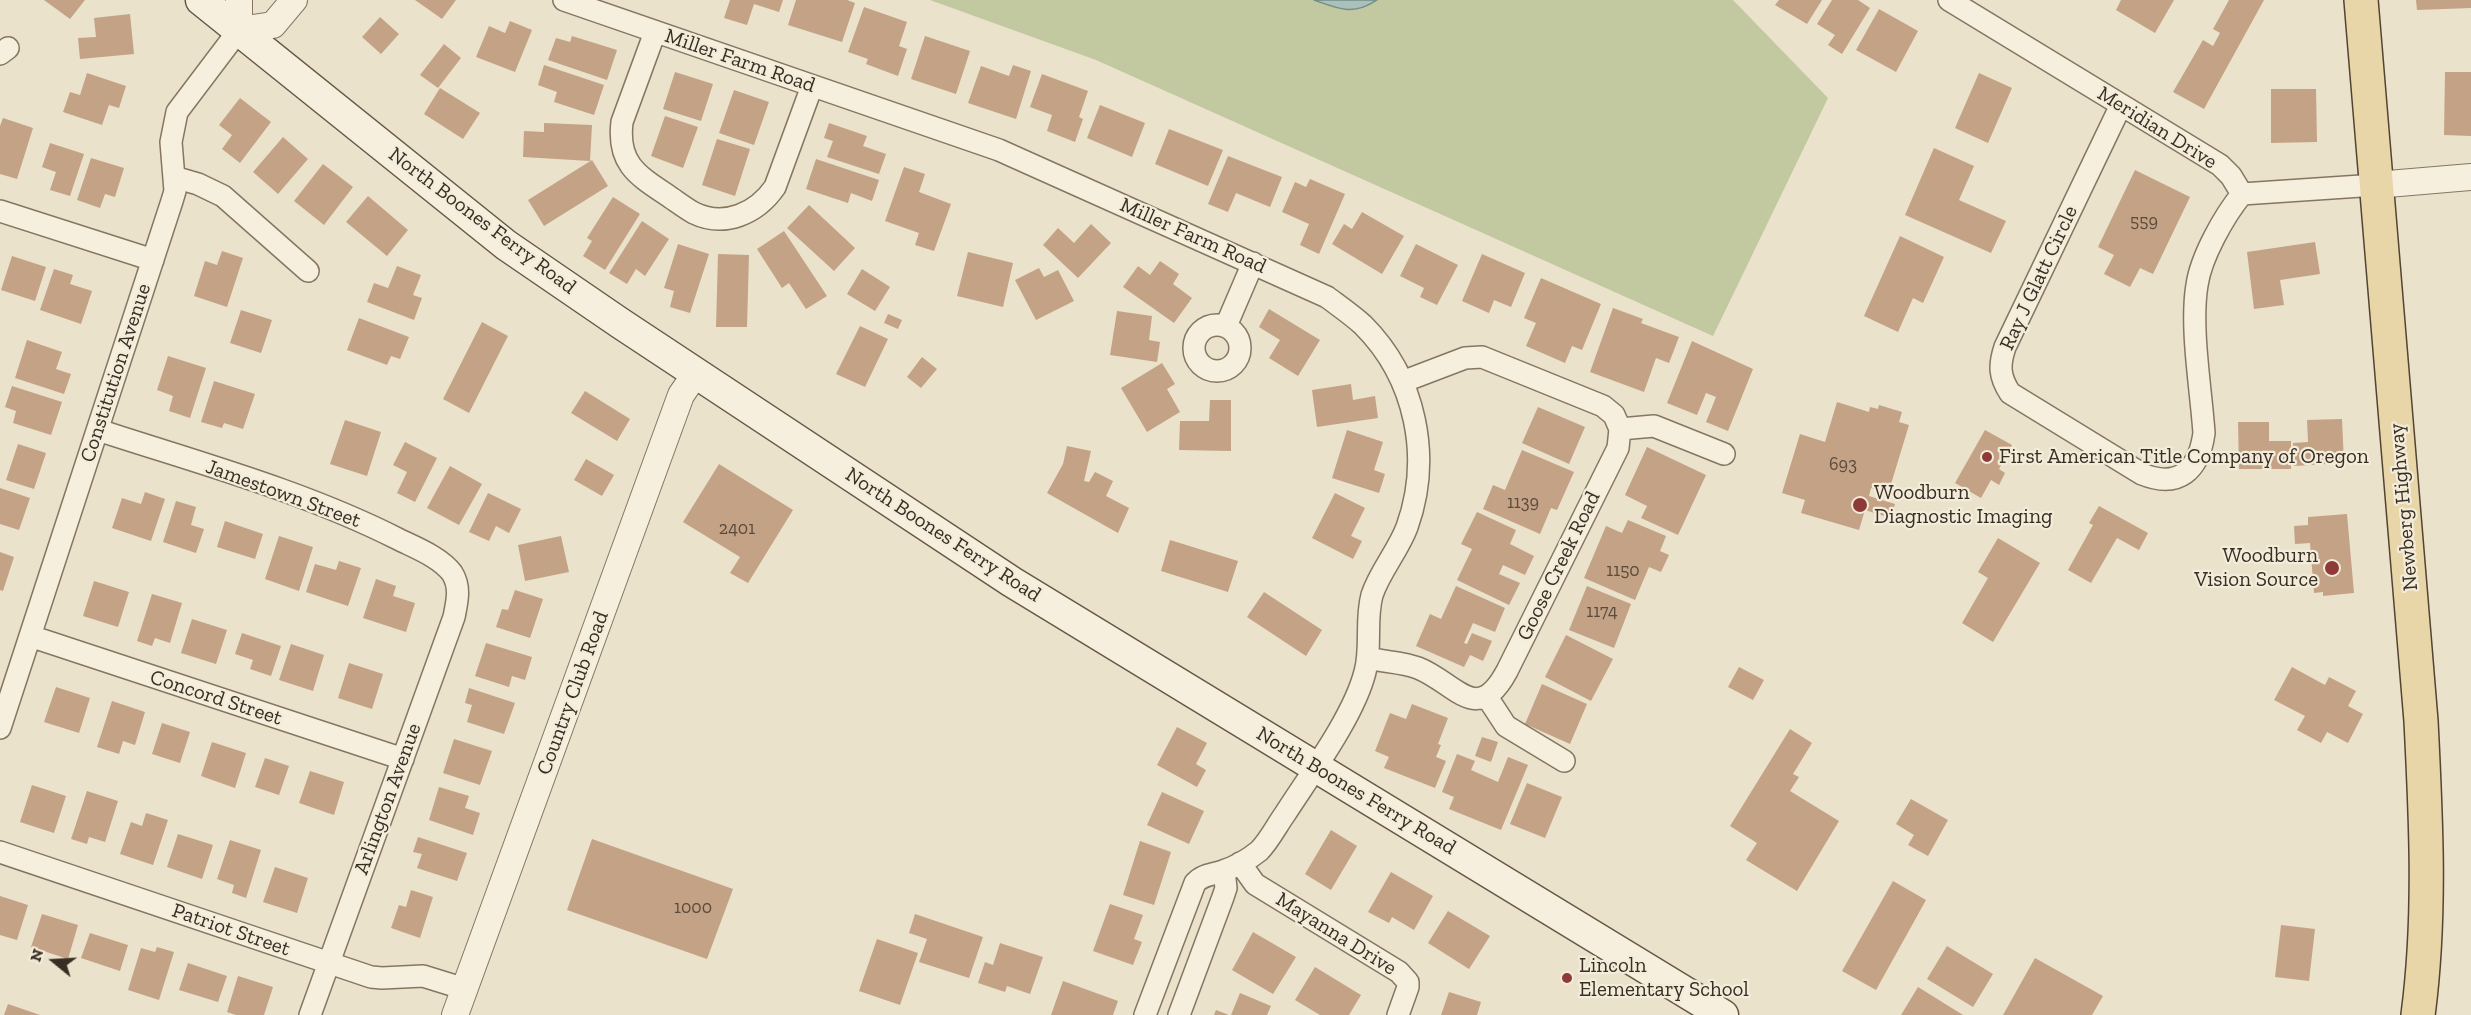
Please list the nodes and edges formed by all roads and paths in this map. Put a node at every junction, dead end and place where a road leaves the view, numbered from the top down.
1 (201, 0) edge
2 (239, 0) edge
3 (294, 0) edge
4 (564, 0) edge
5 (1950, 0) edge
6 (2361, 0) edge
7 (238, 30) junction
8 (655, 32) junction
9 (812, 86) junction
10 (2121, 105) junction
11 (174, 177) junction
12 (2471, 177) edge
13 (2376, 185) junction
14 (2242, 194) junction
15 (0, 211) edge
16 (153, 260) junction
17 (1253, 263) junction
18 (308, 271) dead end
19 (1226, 326) dead end
20 (696, 373) junction
21 (1402, 382) junction
22 (1620, 429) junction
23 (98, 430) junction
24 (1724, 454) dead end
25 (456, 581) joint
26 (30, 636) junction
27 (1368, 658) junction
28 (1487, 697) junction
29 (0, 728) edge
30 (403, 759) junction
31 (1564, 761) dead end
32 (1315, 766) junction
33 (0, 852) edge
34 (1232, 867) junction
35 (329, 963) junction
36 (465, 989) junction
37 (310, 1015) edge
38 (455, 1015) edge
39 (1145, 1015) edge
40 (1179, 1015) edge
41 (1398, 1015) edge
42 (1723, 1015) edge
43 (2418, 1015) edge

1 - 7 main road, North Boones Ferry Road
2 - 7 street
3 - 7 street
4 - 8 street, Miller Farm Road
5 - 10 street, Meridian Drive
6 - 13 main road, Newberg Highway
7 - 11 street, Constitution Avenue
7 - 20 main road, North Boones Ferry Road
8 - 9 street, Miller Farm Road
8 - 9 street
9 - 17 street, Miller Farm Road
10 - 14 street, Meridian Drive
10 - 14 street, Ray J Glatt Circle
11 - 16 street, Constitution Avenue
11 - 18 street
12 - 13 street
13 - 14 street
13 - 43 main road, Newberg Highway
15 - 16 street
16 - 23 street, Constitution Avenue
17 - 19 street
17 - 21 street, Miller Farm Road
20 - 32 main road, North Boones Ferry Road
20 - 36 street, Country Club Road
21 - 22 street
21 - 27 street, Miller Farm Road
22 - 24 street
22 - 28 street, Goose Creek Road
23 - 25 street, Jamestown Street
23 - 26 street, Constitution Avenue
25 - 30 street, Arlington Avenue
26 - 29 street, Constitution Avenue
26 - 30 street, Concord Street
27 - 28 street
27 - 32 street, Miller Farm Road
28 - 31 street
30 - 35 street, Arlington Avenue
32 - 34 street, Miller Farm Road
32 - 42 main road, North Boones Ferry Road
33 - 35 street, Patriot Street
34 - 39 street, Miller Farm Road
34 - 40 street
34 - 41 street, Mayanna Drive
35 - 36 street, Patriot Street
35 - 37 street, Arlington Avenue
36 - 38 street, Country Club Road

